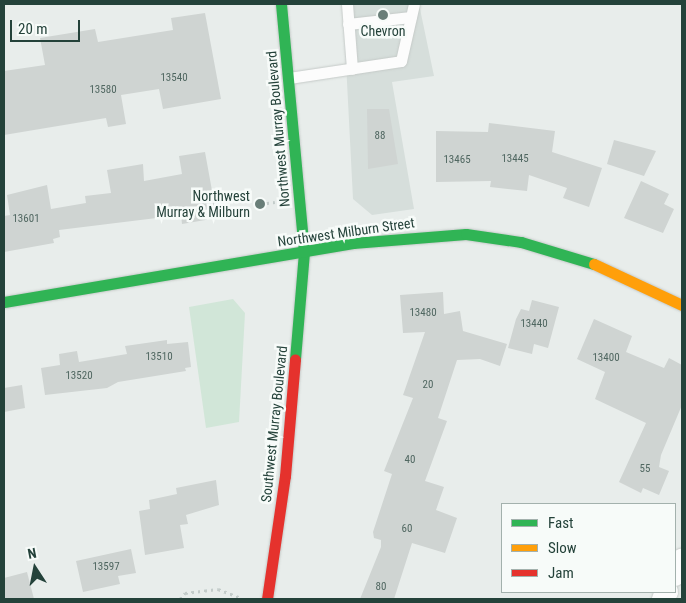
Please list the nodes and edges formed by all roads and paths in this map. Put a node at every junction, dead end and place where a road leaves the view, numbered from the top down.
1 (281, 4) edge
2 (346, 4) edge
3 (414, 4) edge
4 (411, 17) junction
5 (348, 24) junction
6 (352, 69) junction
7 (289, 78) junction
8 (304, 252) junction
9 (4, 302) edge
10 (682, 305) edge
11 (682, 560) edge
12 (676, 573) edge
13 (180, 599) edge
14 (245, 599) edge
15 (268, 599) edge

1 - 7 street, Northwest Murray Boulevard
2 - 5 lane
3 - 4 lane
4 - 5 lane
4 - 6 lane
5 - 6 lane
6 - 7 lane
7 - 8 street, Northwest Murray Boulevard
8 - 9 street, Northwest Milburn Street
8 - 10 street, Northwest Milburn Street
8 - 15 street, Southwest Murray Boulevard
11 - 12 street
13 - 14 path

